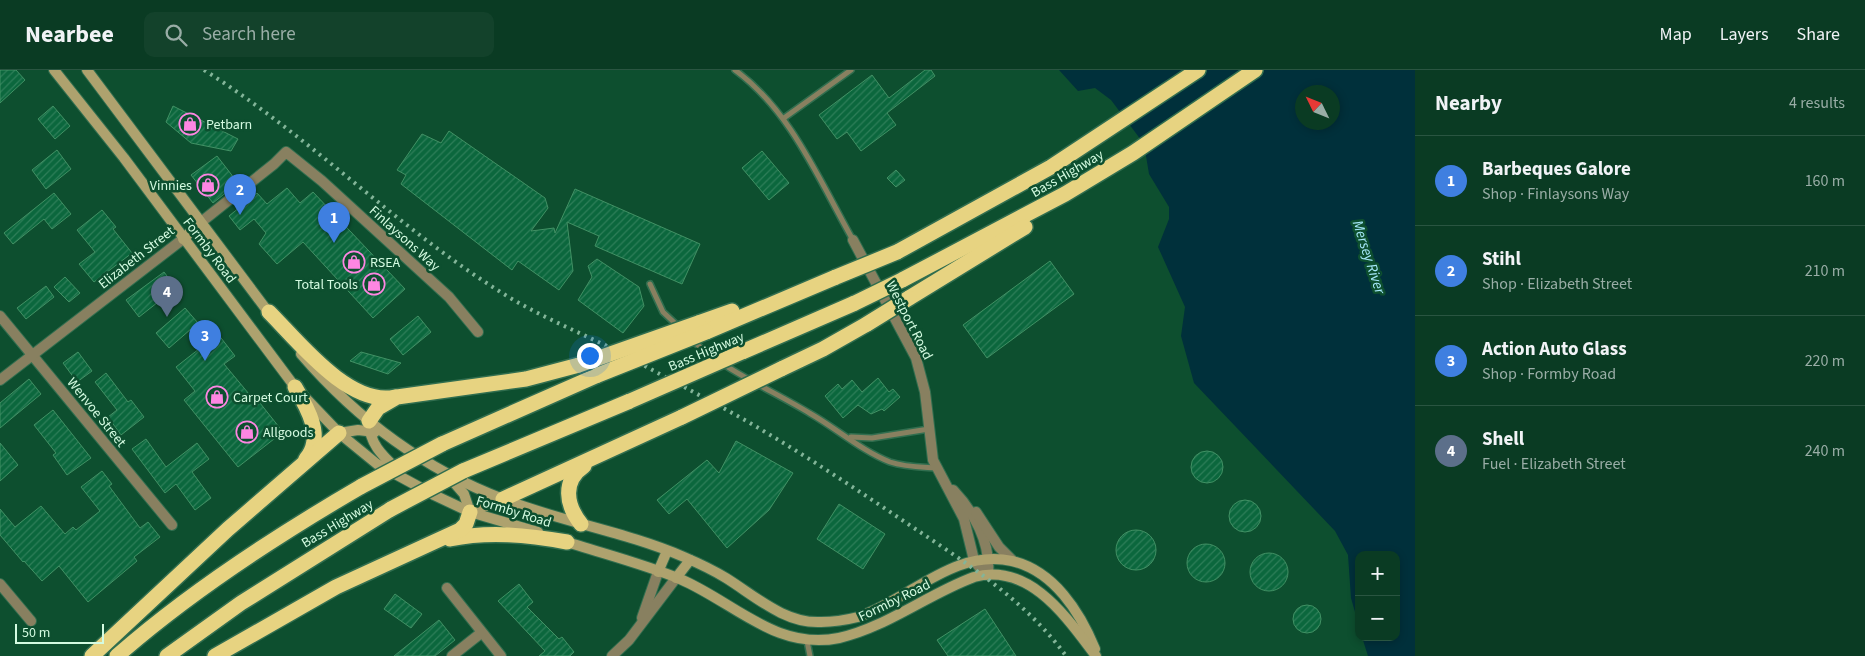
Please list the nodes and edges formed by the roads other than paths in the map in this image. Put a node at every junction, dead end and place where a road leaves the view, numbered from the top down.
1 (54, 70) edge
2 (87, 70) edge
3 (735, 70) edge
4 (851, 70) edge
5 (1198, 70) edge
6 (1255, 70) edge
7 (784, 118) junction
8 (286, 152) joint
9 (1133, 153) junction
10 (200, 223) junction
11 (184, 239) junction
12 (853, 240) joint
13 (650, 284) dead end
14 (268, 312) junction
15 (0, 316) edge
16 (702, 328) junction
17 (478, 332) dead end
18 (32, 355) junction
19 (0, 380) edge
20 (295, 386) junction
21 (397, 397) junction
22 (369, 426) junction
23 (929, 429) junction
24 (339, 434) junction
25 (845, 436) junction
26 (594, 459) junction
27 (298, 468) junction
28 (436, 468) junction
29 (937, 472) junction
30 (412, 483) junction
31 (502, 499) junction
32 (962, 500) junction
33 (470, 512) junction
34 (581, 524) junction
35 (172, 525) dead end
36 (567, 542) junction
37 (421, 549) junction
38 (667, 551) junction
39 (988, 559) junction
40 (690, 560) junction
41 (974, 560) junction
42 (1013, 561) junction
43 (658, 572) junction
44 (987, 575) junction
45 (676, 578) junction
46 (0, 584) edge
47 (447, 588) dead end
48 (31, 621) dead end
49 (808, 622) junction
50 (481, 633) junction
51 (629, 640) junction
52 (807, 641) junction
53 (92, 656) edge
54 (117, 656) edge
55 (167, 656) edge
56 (215, 656) edge
57 (452, 656) edge
58 (501, 656) edge
59 (612, 656) edge
60 (810, 656) edge
61 (1097, 656) edge

1 - 11 main road, Formby Road
2 - 10 main road, Formby Road
3 - 7 lane
4 - 7 lane
5 - 16 highway, Bass Highway, bridge
6 - 9 highway, Bass Highway
7 - 12 lane
8 - 10 street, Elizabeth Street
8 - 17 street, Finlaysons Way
9 - 26 highway, bridge
9 - 55 highway, Bass Highway, bridge
10 - 11 main road, Elizabeth Street
10 - 14 main road, Formby Road
11 - 18 street, Elizabeth Street
11 - 20 main road, Formby Road
12 - 23 street, Westport Road
13 - 25 lane
14 - 21 highway
14 - 22 main road, Formby Road
15 - 18 street, Wenvoe Street
16 - 21 highway, bridge
16 - 54 highway, Bass Highway, bridge
18 - 19 street, Elizabeth Street
18 - 35 street, Wenvoe Street
20 - 24 main road, Formby Road
20 - 27 highway
21 - 22 highway
22 - 24 main road
22 - 28 main road, Formby Road
22 - 30 main road
23 - 25 lane
23 - 29 street, Westport Road
24 - 27 highway
24 - 30 main road, Formby Road
25 - 29 lane
26 - 31 highway
26 - 34 highway
27 - 53 highway
28 - 31 main road, Formby Road
28 - 33 main road
29 - 32 street
29 - 41 street, Westport Road
30 - 33 main road, Formby Road
31 - 33 main road
31 - 34 main road, Formby Road
32 - 39 street
32 - 42 street
33 - 36 main road, Formby Road
33 - 37 highway
34 - 38 main road, Formby Road
36 - 37 highway
36 - 43 main road, Formby Road
37 - 56 highway
38 - 40 main road, Formby Road
38 - 43 main road
39 - 41 main road, Formby Road
39 - 42 main road, Formby Road
39 - 44 street
40 - 45 main road
40 - 49 main road, Formby Road
41 - 44 street
41 - 49 main road, Formby Road
42 - 61 main road, Formby Road
43 - 45 main road, Formby Road
43 - 51 street
44 - 52 main road, Formby Road
44 - 61 main road, Formby Road
45 - 51 street
45 - 52 main road, Formby Road
46 - 48 street
47 - 50 street
49 - 52 main road
50 - 57 street
50 - 58 street
51 - 59 street
52 - 60 lane

